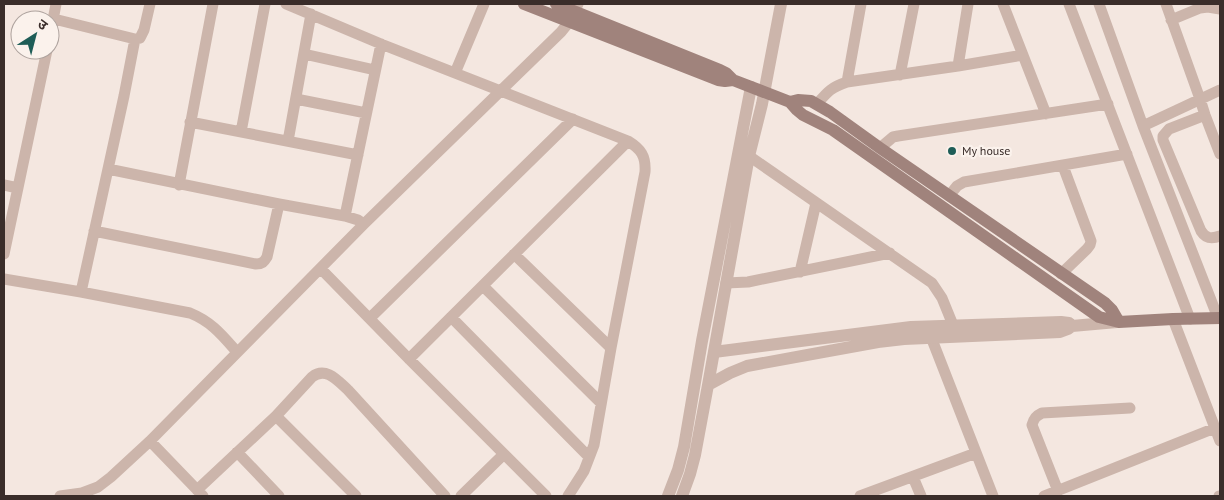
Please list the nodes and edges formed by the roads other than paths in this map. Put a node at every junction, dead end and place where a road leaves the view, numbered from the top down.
1 (150, 4) edge
2 (212, 4) edge
3 (265, 4) edge
4 (286, 4) edge
5 (484, 4) edge
6 (556, 4) edge
7 (781, 4) edge
8 (862, 4) edge
9 (914, 4) edge
10 (968, 4) edge
11 (1003, 4) edge
12 (1069, 4) edge
13 (1099, 4) edge
14 (1166, 4) edge
15 (532, 5) edge
16 (1220, 9) edge
17 (573, 12) edge
18 (311, 14) junction
19 (60, 20) edge
20 (1172, 20) junction
21 (135, 39) junction
22 (381, 44) junction
23 (304, 54) junction
24 (1023, 55) junction
25 (45, 60) edge
26 (958, 66) junction
27 (375, 70) junction
28 (455, 73) junction
29 (900, 75) junction
30 (847, 82) junction
31 (751, 87) junction
32 (1220, 90) edge
33 (500, 91) junction
34 (764, 92) junction
35 (296, 98) junction
36 (1200, 99) junction
37 (790, 102) junction
38 (818, 104) junction
39 (1108, 104) junction
40 (366, 113) junction
41 (1046, 114) junction
42 (1205, 115) junction
43 (573, 119) junction
44 (190, 122) junction
45 (1143, 126) junction
46 (241, 132) junction
47 (288, 141) junction
48 (628, 141) junction
49 (880, 148) junction
50 (1127, 154) junction
51 (1220, 154) edge
52 (358, 155) junction
53 (749, 156) junction
54 (1063, 166) junction
55 (108, 169) junction
56 (4, 185) edge
57 (180, 185) junction
58 (18, 188) junction
59 (949, 196) junction
60 (816, 203) junction
61 (279, 204) junction
62 (345, 216) junction
63 (364, 224) junction
64 (94, 232) junction
65 (1220, 236) edge
66 (4, 254) edge
67 (514, 254) junction
68 (890, 254) junction
69 (321, 269) junction
70 (800, 272) junction
71 (1061, 274) junction
72 (4, 279) edge
73 (726, 283) junction
74 (482, 286) junction
75 (81, 292) junction
76 (452, 317) junction
77 (370, 318) junction
78 (1219, 318) edge
79 (1173, 319) junction
80 (1190, 319) junction
81 (1119, 322) junction
82 (953, 325) junction
83 (1072, 326) junction
84 (931, 338) junction
85 (611, 348) junction
86 (237, 352) junction
87 (714, 352) junction
88 (409, 359) junction
89 (698, 364) junction
90 (712, 366) junction
91 (708, 385) junction
92 (601, 403) junction
93 (1130, 408) dead end
94 (276, 416) junction
95 (1215, 428) junction
96 (150, 441) junction
97 (1220, 441) edge
98 (237, 452) junction
99 (976, 453) junction
100 (504, 454) junction
101 (589, 457) junction
102 (913, 477) junction
103 (1058, 491) junction
104 (200, 493) edge
105 (60, 496) edge
106 (279, 496) edge
107 (356, 496) edge
108 (445, 496) edge
109 (461, 496) edge
110 (546, 496) edge
111 (568, 496) edge
112 (668, 496) edge
113 (682, 496) edge
114 (862, 496) edge
115 (921, 496) edge
116 (992, 496) edge
117 (1044, 496) edge

1 - 21 street
2 - 44 street
3 - 46 street
4 - 18 street
5 - 28 street
6 - 17 main road
7 - 34 street
8 - 30 street
9 - 29 street
10 - 26 street
11 - 24 street
12 - 39 street
13 - 45 street
14 - 20 street
15 - 17 main road
16 - 20 street
17 - 31 main road
17 - 33 street
18 - 22 street
18 - 23 street
19 - 21 street
20 - 36 street
21 - 55 street
22 - 27 street
22 - 28 street
23 - 27 street
23 - 35 street
24 - 26 street
24 - 41 street
25 - 58 street
26 - 29 street
27 - 40 street
28 - 33 street
29 - 30 street
30 - 38 street
31 - 34 main road
31 - 89 street
32 - 36 street
33 - 43 street
33 - 63 street
34 - 37 main road
34 - 53 street
35 - 40 street
35 - 47 street
36 - 42 street
36 - 45 street
37 - 38 main road
37 - 81 main road
38 - 49 main road
39 - 41 street
39 - 50 street
40 - 52 street
41 - 49 street
42 - 51 street
42 - 65 street
43 - 48 street
43 - 77 street
44 - 46 street
44 - 57 street
45 - 78 street
46 - 47 street
47 - 52 street
48 - 67 street
48 - 85 street
49 - 59 main road
50 - 54 street
50 - 80 street
52 - 62 street
53 - 60 street
53 - 73 street
54 - 59 street
54 - 71 street
55 - 57 street
55 - 64 street
56 - 58 street
57 - 61 street
58 - 66 street
59 - 71 main road
60 - 68 street
60 - 70 street
61 - 62 street
61 - 64 street
62 - 63 street
63 - 69 street
64 - 75 street
67 - 74 street
67 - 85 street
68 - 70 street
68 - 82 street
69 - 77 street
69 - 86 street
70 - 73 street
71 - 81 main road
72 - 75 street
73 - 87 street
74 - 76 street
74 - 92 street
75 - 86 street
76 - 88 street
76 - 101 street
77 - 88 street
78 - 80 main road
79 - 80 main road
79 - 81 main road
79 - 95 street
81 - 83 street
82 - 83 street
82 - 87 street
83 - 84 street
84 - 91 street
84 - 99 street
85 - 92 street
86 - 96 street
87 - 90 street
88 - 100 street
89 - 90 street
89 - 112 street
90 - 91 street
91 - 113 street
92 - 101 street
93 - 103 street
94 - 98 street
94 - 107 street
94 - 108 street
95 - 97 street
95 - 103 street
96 - 104 street
96 - 105 street
98 - 104 street
98 - 106 street
99 - 102 street
99 - 116 street
100 - 109 street
100 - 110 street
101 - 111 street
102 - 114 street
102 - 115 street
103 - 117 street

